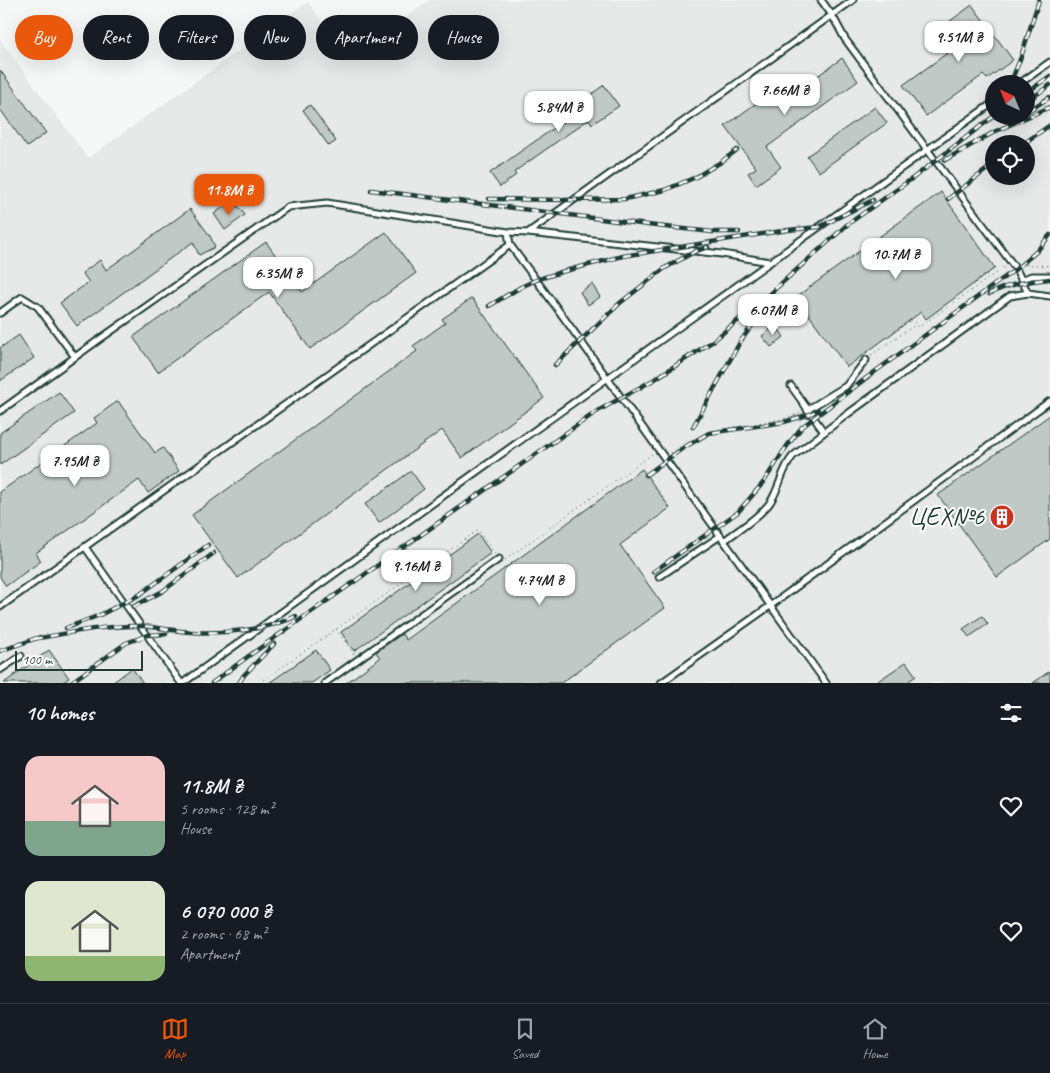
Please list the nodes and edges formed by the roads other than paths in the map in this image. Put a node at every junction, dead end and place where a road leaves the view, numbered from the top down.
1 (821, 0) edge
2 (853, 0) edge
3 (832, 14) junction
4 (1050, 62) edge
5 (1032, 75) edge
6 (985, 108) edge
7 (928, 149) junction
8 (508, 232) junction
9 (528, 233) junction
10 (510, 245) junction
11 (770, 262) junction
12 (1050, 276) edge
13 (1022, 280) junction
14 (1028, 293) junction
15 (1050, 296) edge
16 (0, 313) edge
17 (75, 357) junction
18 (866, 360) road end
19 (607, 378) junction
20 (791, 386) dead end
21 (1050, 401) edge
22 (807, 410) junction
23 (0, 411) edge
24 (824, 432) junction
25 (722, 539) junction
26 (85, 547) junction
27 (499, 559) road end
28 (659, 577) dead end
29 (770, 606) junction
30 (0, 607) edge
31 (21, 656) dead end
32 (0, 670) edge
33 (182, 683) edge
34 (325, 683) edge
35 (661, 683) edge
36 (826, 683) edge

1 - 3 lane
2 - 3 lane
3 - 7 lane
3 - 9 lane
4 - 5 lane
6 - 7 lane
7 - 11 lane
7 - 13 lane
8 - 9 lane
8 - 10 lane
8 - 17 lane
9 - 11 lane
10 - 19 lane
10 - 26 lane
11 - 19 lane
12 - 13 lane
13 - 14 lane
14 - 15 lane
14 - 24 lane
16 - 17 lane
17 - 23 lane
18 - 22 lane
19 - 25 lane
19 - 33 lane
20 - 22 lane
21 - 29 lane
22 - 24 lane
24 - 25 lane
25 - 28 lane
25 - 29 lane
26 - 30 lane
26 - 33 lane
27 - 34 lane
29 - 35 lane
29 - 36 lane
31 - 32 lane

